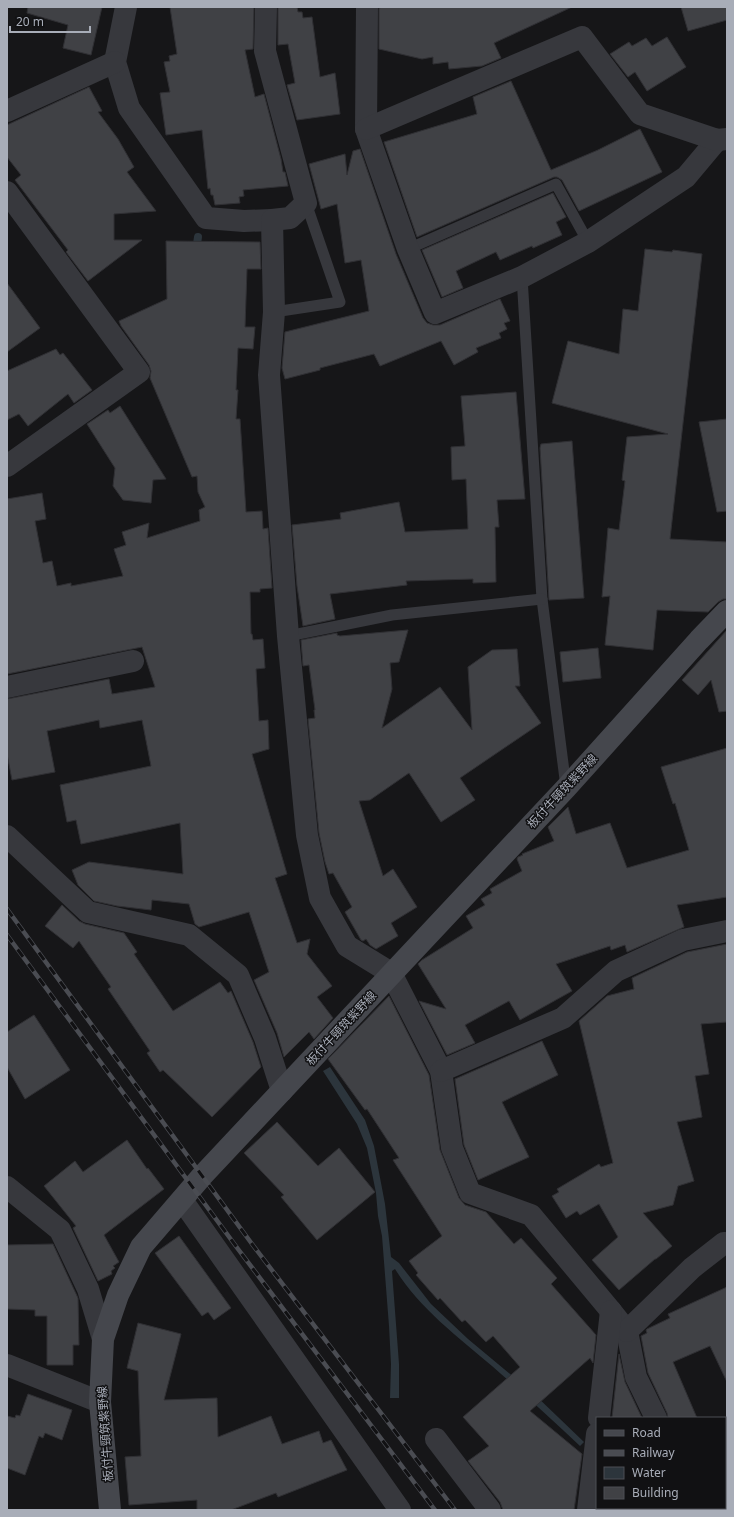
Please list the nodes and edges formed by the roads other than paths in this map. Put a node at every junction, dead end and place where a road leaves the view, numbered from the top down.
1 (126, 7) edge
2 (266, 7) edge
3 (367, 7) edge
4 (115, 62) junction
5 (7, 110) edge
6 (366, 129) junction
7 (722, 140) edge
8 (7, 192) edge
9 (306, 203) junction
10 (272, 220) junction
11 (588, 242) junction
12 (408, 249) junction
13 (522, 277) junction
14 (274, 312) junction
15 (7, 466) edge
16 (542, 600) junction
17 (727, 612) edge
18 (288, 636) junction
19 (133, 661) dead end
20 (7, 686) edge
21 (566, 788) junction
22 (7, 836) edge
23 (727, 931) edge
24 (391, 973) junction
25 (441, 1071) junction
26 (282, 1091) junction
27 (7, 1187) edge
28 (182, 1200) junction
29 (724, 1243) dead end
30 (611, 1311) junction
31 (627, 1331) junction
32 (103, 1339) junction
33 (7, 1365) edge
34 (100, 1402) junction
35 (599, 1417) edge
36 (656, 1417) edge
37 (436, 1439) dead end
38 (596, 1442) edge
39 (110, 1510) edge
40 (400, 1510) edge
41 (490, 1510) edge
42 (588, 1510) edge

1 - 4 street
2 - 9 street
3 - 6 street
4 - 5 street
4 - 10 street
6 - 7 street
6 - 12 street
7 - 11 street
8 - 15 street
9 - 10 street
9 - 14 lane
10 - 14 street
11 - 12 lane
11 - 13 street
12 - 13 street
13 - 16 lane
14 - 18 street
16 - 18 lane
16 - 21 lane
17 - 21 main road, 板付牛頸筑紫野線
18 - 24 street
19 - 20 street
21 - 24 main road, 板付牛頸筑紫野線
22 - 26 street
23 - 25 street
24 - 25 street
24 - 26 main road, 板付牛頸筑紫野線
25 - 30 street
26 - 28 main road, 板付牛頸筑紫野線
27 - 32 street
28 - 32 main road, 板付牛頸筑紫野線
28 - 40 street
29 - 31 street
30 - 31 street
30 - 35 street
31 - 36 street
32 - 34 main road, 板付牛頸筑紫野線
33 - 34 street
34 - 39 main road, 板付牛頸筑紫野線
37 - 41 street
38 - 42 street

